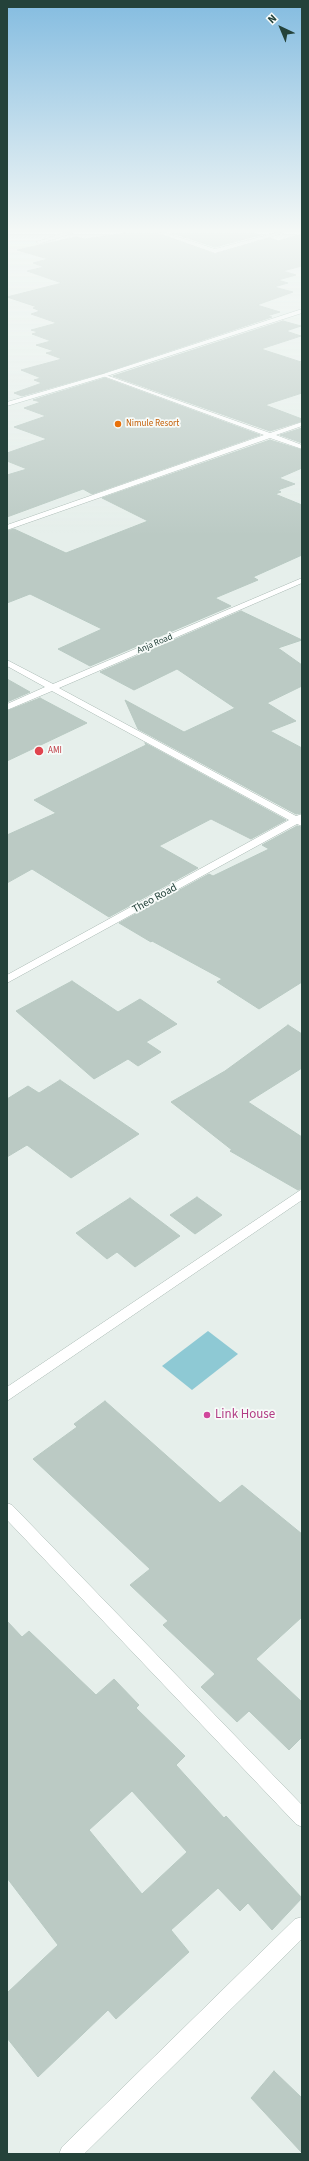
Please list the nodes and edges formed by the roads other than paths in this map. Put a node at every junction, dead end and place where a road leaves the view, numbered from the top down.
1 (230, 334) edge
2 (105, 375) junction
3 (7, 404) edge
4 (302, 424) edge
5 (270, 436) junction
6 (302, 447) edge
7 (7, 528) edge
8 (302, 580) edge
9 (7, 664) edge
10 (52, 688) junction
11 (7, 707) edge
12 (300, 820) edge
13 (7, 980) edge
14 (302, 1194) edge
15 (7, 1395) edge
16 (7, 1510) edge
17 (302, 1818) edge
18 (302, 1926) edge
19 (69, 2154) edge

1 - 2 street
2 - 3 street
2 - 5 street
4 - 5 street
5 - 6 street
5 - 7 street
8 - 10 street, Anja Road
9 - 10 street
10 - 11 street, Anja Road
10 - 12 street
12 - 13 street, Theo Road
14 - 15 street
16 - 17 street
18 - 19 street

